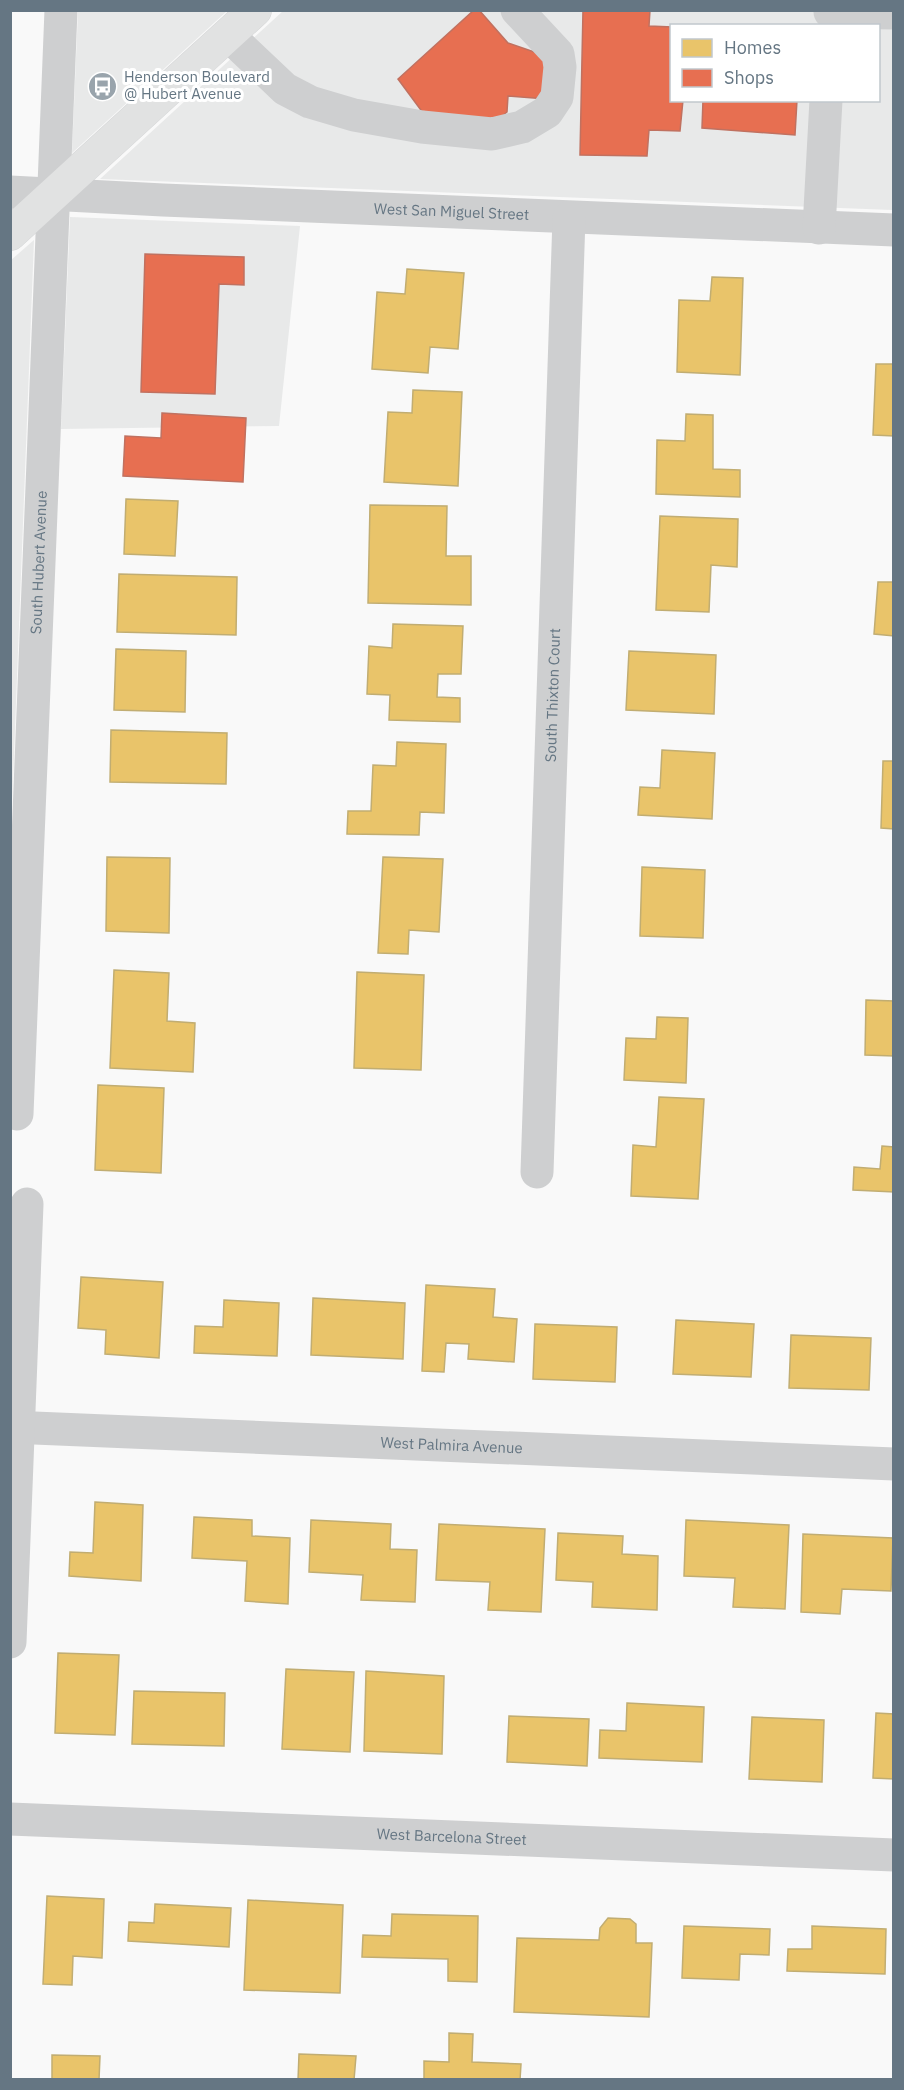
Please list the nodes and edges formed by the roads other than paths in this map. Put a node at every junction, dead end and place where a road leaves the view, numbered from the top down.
1 (61, 10) edge
2 (255, 10) edge
3 (517, 10) edge
4 (894, 13) edge
5 (830, 16) edge
6 (228, 35) junction
7 (826, 102) edge
8 (10, 192) edge
9 (53, 194) junction
10 (569, 218) junction
11 (819, 228) junction
12 (894, 230) edge
13 (10, 234) edge
14 (17, 1114) dead end
15 (537, 1172) dead end
16 (27, 1204) dead end
17 (15, 1427) edge
18 (894, 1464) edge
19 (10, 1642) edge
20 (10, 1819) edge
21 (894, 1856) edge

1 - 9 street, South Hubert Avenue
2 - 6 main road
3 - 6 street
4 - 5 street
6 - 9 main road
7 - 11 street
8 - 9 street, West San Miguel Street
9 - 10 street, West San Miguel Street
9 - 13 main road
9 - 14 street, South Hubert Avenue
10 - 11 street, West San Miguel Street
10 - 15 street, South Thixton Court
11 - 12 street, West San Miguel Street
16 - 17 street
17 - 18 street, West Palmira Avenue
17 - 19 street
20 - 21 street, West Barcelona Street

